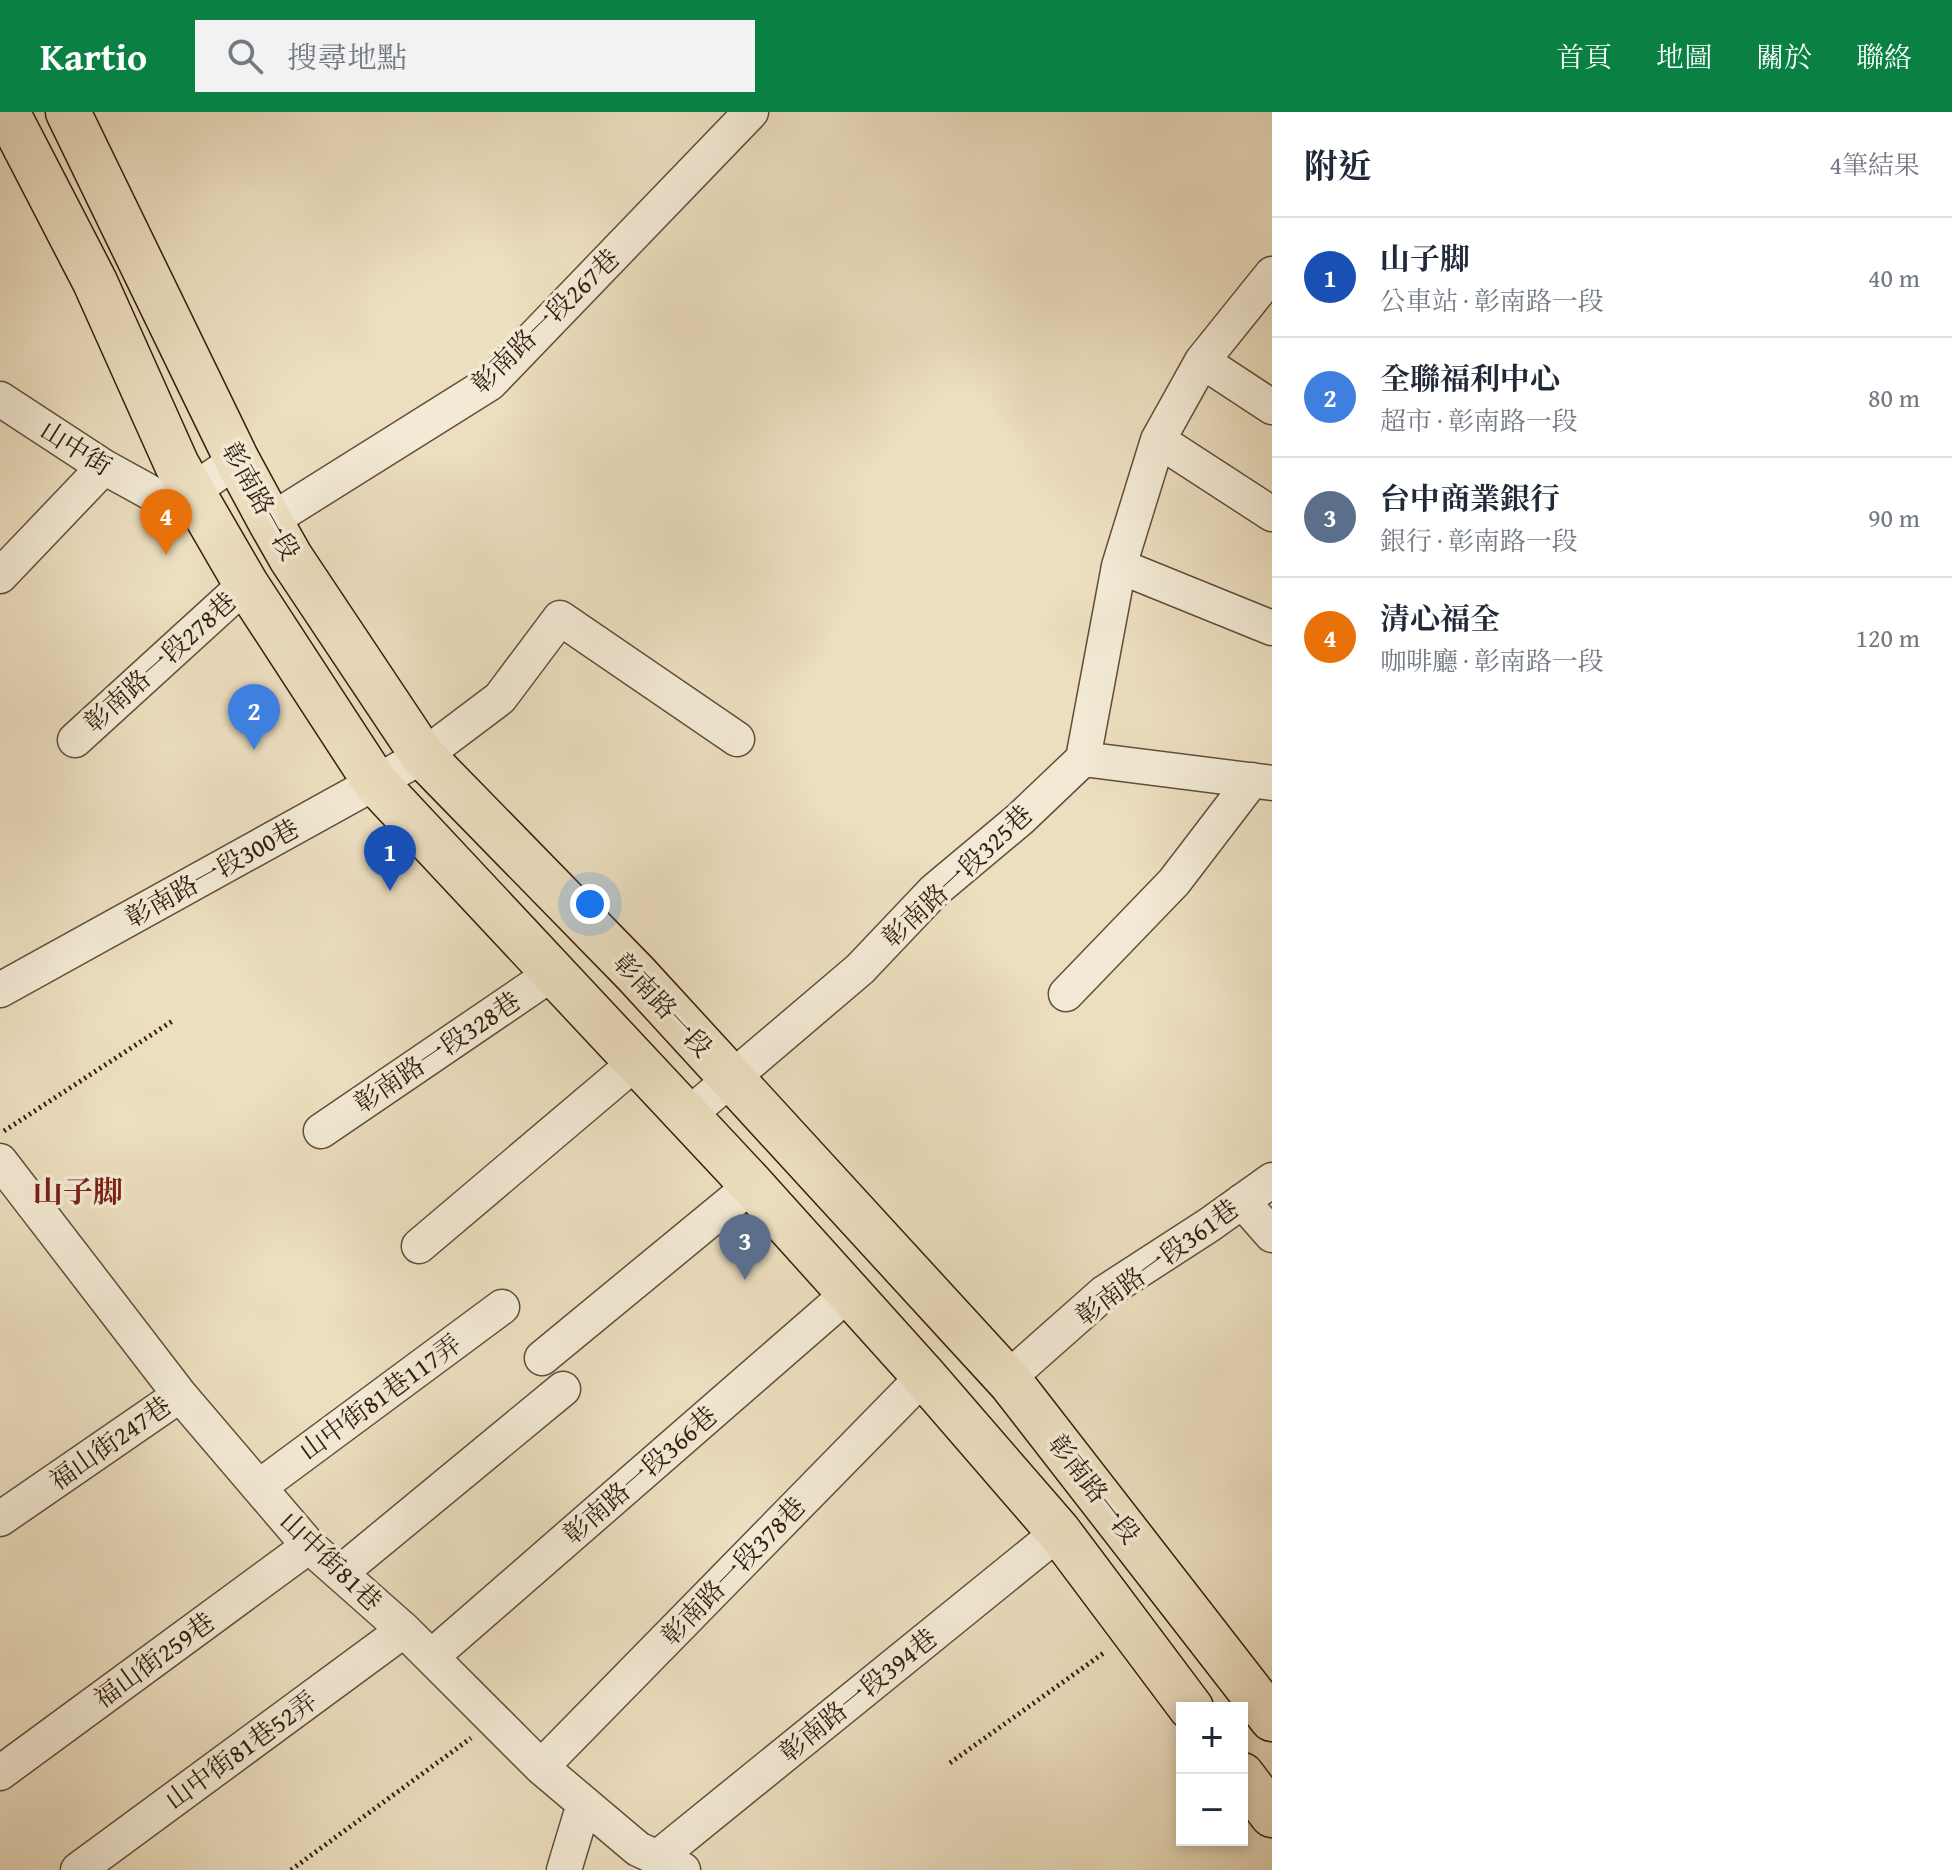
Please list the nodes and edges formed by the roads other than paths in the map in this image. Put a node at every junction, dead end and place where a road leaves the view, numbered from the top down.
1 (7, 112) edge
2 (68, 112) edge
3 (751, 112) edge
4 (1272, 274) edge
5 (1202, 361) junction
6 (0, 399) edge
7 (1272, 407) edge
8 (1158, 440) junction
9 (237, 460) junction
10 (104, 467) junction
11 (194, 490) junction
12 (1272, 514) edge
13 (270, 521) junction
14 (1119, 566) junction
15 (0, 576) edge
16 (246, 584) junction
17 (1272, 628) edge
18 (737, 739) dead end
19 (75, 740) dead end
20 (423, 756) junction
21 (1083, 759) junction
22 (375, 782) junction
23 (1262, 782) edge
24 (553, 973) junction
25 (0, 990) edge
26 (1066, 994) dead end
27 (635, 1063) junction
28 (732, 1079) junction
29 (686, 1117) junction
30 (321, 1131) dead end
31 (0, 1161) edge
32 (1272, 1180) edge
33 (752, 1185) junction
34 (1242, 1201) junction
35 (1272, 1235) edge
36 (419, 1246) dead end
37 (849, 1293) junction
38 (502, 1307) dead end
39 (542, 1358) dead end
40 (924, 1376) junction
41 (1007, 1379) junction
42 (563, 1389) dead end
43 (180, 1395) junction
44 (259, 1487) junction
45 (0, 1519) edge
46 (1059, 1532) junction
47 (309, 1546) junction
48 (340, 1573) junction
49 (404, 1630) junction
50 (431, 1657) junction
51 (1186, 1702) edge
52 (1272, 1719) edge
53 (541, 1767) junction
54 (0, 1773) edge
55 (1248, 1783) edge
56 (584, 1804) junction
57 (1272, 1815) edge
58 (670, 1864) edge
59 (78, 1870) edge
60 (564, 1870) edge

1 - 11 main road, 彰南路一段
2 - 9 main road, 彰南路一段
3 - 13 street, 彰南路一段267巷
4 - 5 street
5 - 7 street
5 - 8 street
6 - 10 street, 山中街
8 - 12 street
8 - 14 street
9 - 11 street, 山中街
9 - 13 main road, 彰南路一段
10 - 11 street, 山中街
10 - 15 street
11 - 16 main road, 彰南路一段
13 - 20 main road, 彰南路一段
14 - 17 street
14 - 21 street
16 - 19 street, 彰南路一段278巷
16 - 22 main road, 彰南路一段
18 - 20 street, 彰南路一段300巷
20 - 22 street, 彰南路一段300巷
20 - 28 main road, 彰南路一段
21 - 23 street
21 - 28 street, 彰南路一段325巷
22 - 24 main road, 彰南路一段
22 - 25 street, 彰南路一段300巷
23 - 26 street
24 - 27 main road, 彰南路一段
24 - 30 street, 彰南路一段328巷
27 - 29 main road, 彰南路一段
27 - 36 street
28 - 29 street, 彰南路一段325巷
28 - 41 main road, 彰南路一段
29 - 33 main road, 彰南路一段
31 - 43 street, 山中街81巷
32 - 34 street, 彰南路一段361巷
33 - 37 main road, 彰南路一段
33 - 39 street
34 - 35 street
34 - 41 street, 彰南路一段361巷
37 - 40 main road, 彰南路一段
37 - 50 street, 彰南路一段366巷
38 - 44 street, 山中街81巷117弄
40 - 46 main road, 彰南路一段
40 - 53 street, 彰南路一段378巷
41 - 52 main road, 彰南路一段
42 - 48 street
43 - 44 street, 山中街81巷
43 - 45 street, 福山街247巷
44 - 47 street, 山中街81巷
46 - 51 main road, 彰南路一段
46 - 58 street, 彰南路一段394巷
47 - 48 street, 山中街81巷
47 - 54 street, 福山街259巷
48 - 49 street, 山中街81巷
49 - 50 street, 山中街81巷
49 - 59 street, 山中街81巷52弄
50 - 53 street, 山中街81巷
53 - 56 street, 山中街81巷
55 - 57 main road
56 - 58 street, 山中街81巷
56 - 60 street

